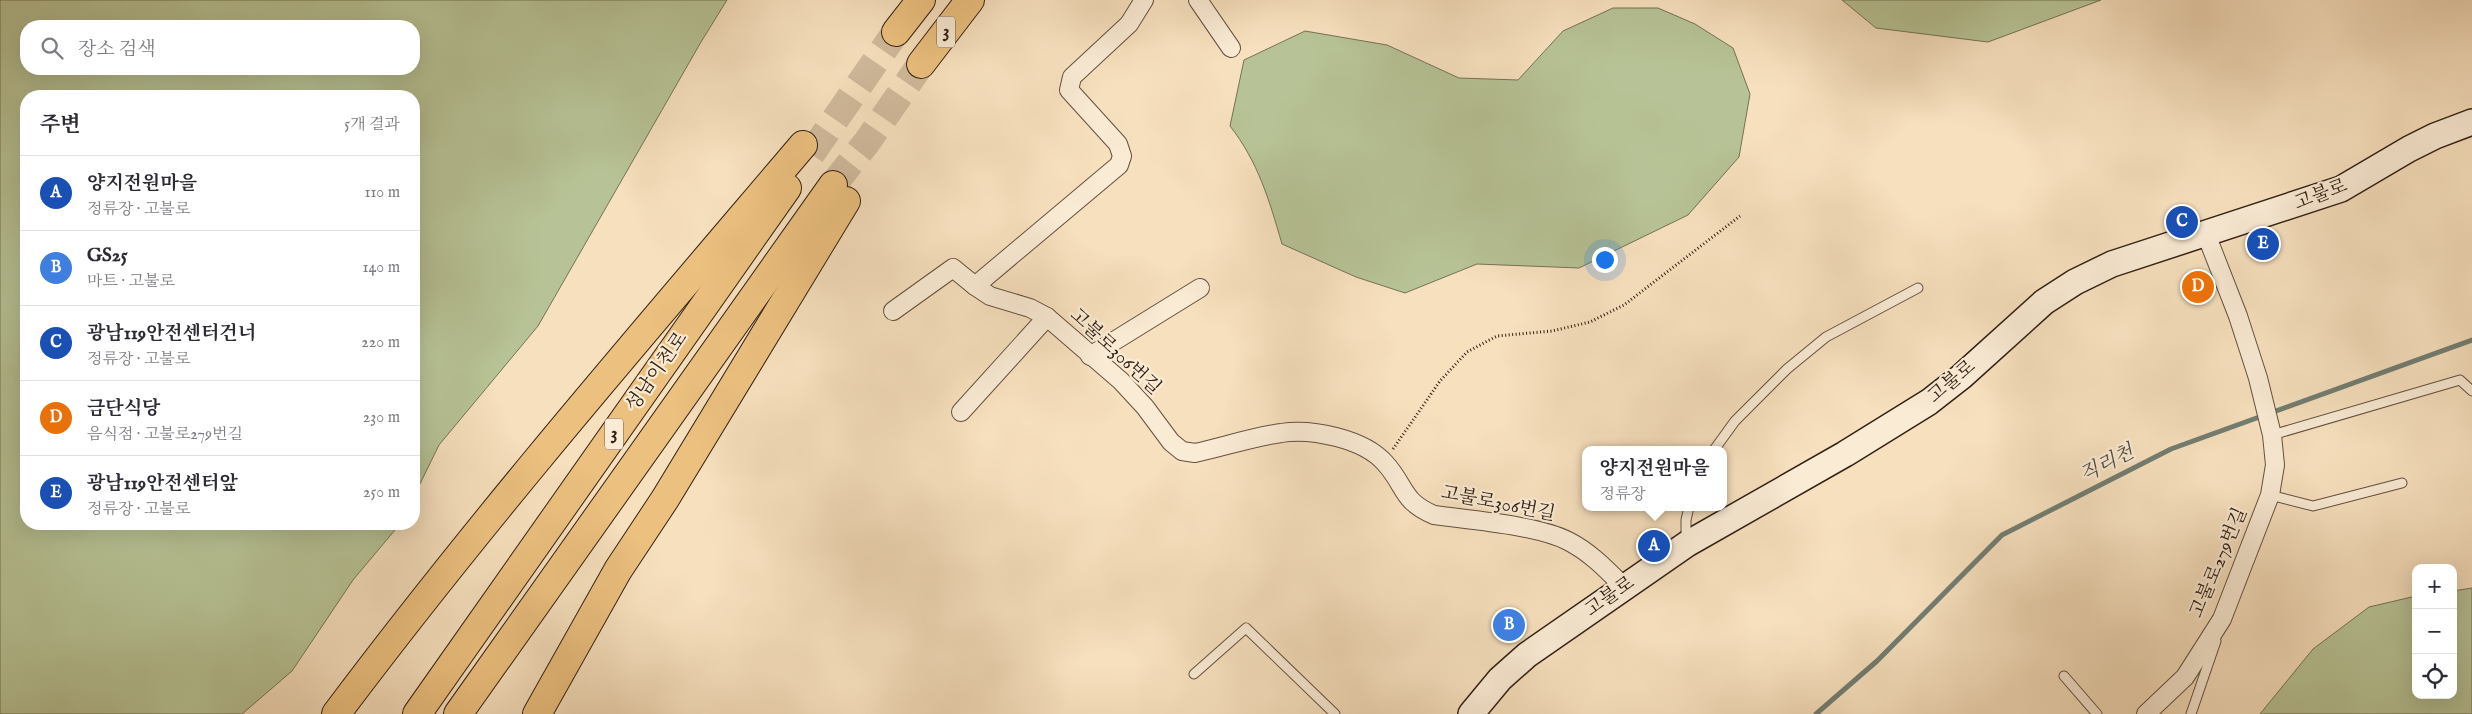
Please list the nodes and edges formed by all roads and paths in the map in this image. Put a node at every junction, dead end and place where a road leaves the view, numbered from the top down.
1 (921, 0) edge
2 (970, 0) edge
3 (1144, 0) edge
4 (1198, 0) edge
5 (896, 32) tunnel mouth
6 (1231, 48) dead end
7 (922, 64) tunnel mouth
8 (2472, 122) edge
9 (1740, 216) dead end
10 (2206, 234) junction
11 (975, 286) junction
12 (1200, 288) dead end
13 (1918, 288) dead end
14 (893, 311) dead end
15 (1047, 317) junction
16 (1090, 356) junction
17 (2472, 391) edge
18 (961, 412) dead end
19 (2272, 435) junction
20 (1717, 446) edge
21 (1384, 462) junction
22 (2402, 483) dead end
23 (2270, 495) junction
24 (1688, 511) edge
25 (1687, 544) junction
26 (1624, 587) junction
27 (2222, 619) junction
28 (1194, 674) dead end
29 (2064, 676) dead end
30 (336, 714) edge
31 (417, 714) edge
32 (458, 714) edge
33 (537, 714) edge
34 (1335, 714) edge
35 (1470, 714) edge
36 (2098, 714) edge
37 (2146, 714) edge
38 (2191, 714) edge

1 - 5 highway, 3
2 - 7 highway, 3
3 - 11 street
4 - 6 street
8 - 10 street, 고불로
9 - 21 path
10 - 19 street, 고불로279번길
10 - 25 street, 고불로
11 - 14 street, 고불로306번길
11 - 15 street, 고불로306번길
12 - 16 street
13 - 20 lane
15 - 16 street, 고불로306번길
15 - 18 street
16 - 21 street, 고불로306번길
17 - 19 lane
19 - 23 street, 고불로279번길
21 - 26 street, 고불로306번길
22 - 23 lane
23 - 27 street, 고불로279번길
24 - 25 lane
25 - 26 street, 고불로
26 - 35 street, 고불로
27 - 37 street, 고불로279번길
27 - 38 lane
28 - 34 lane
29 - 36 lane
30 - 31 highway, 성남이천로 / 3
32 - 33 highway, 성남이천로 / 3

